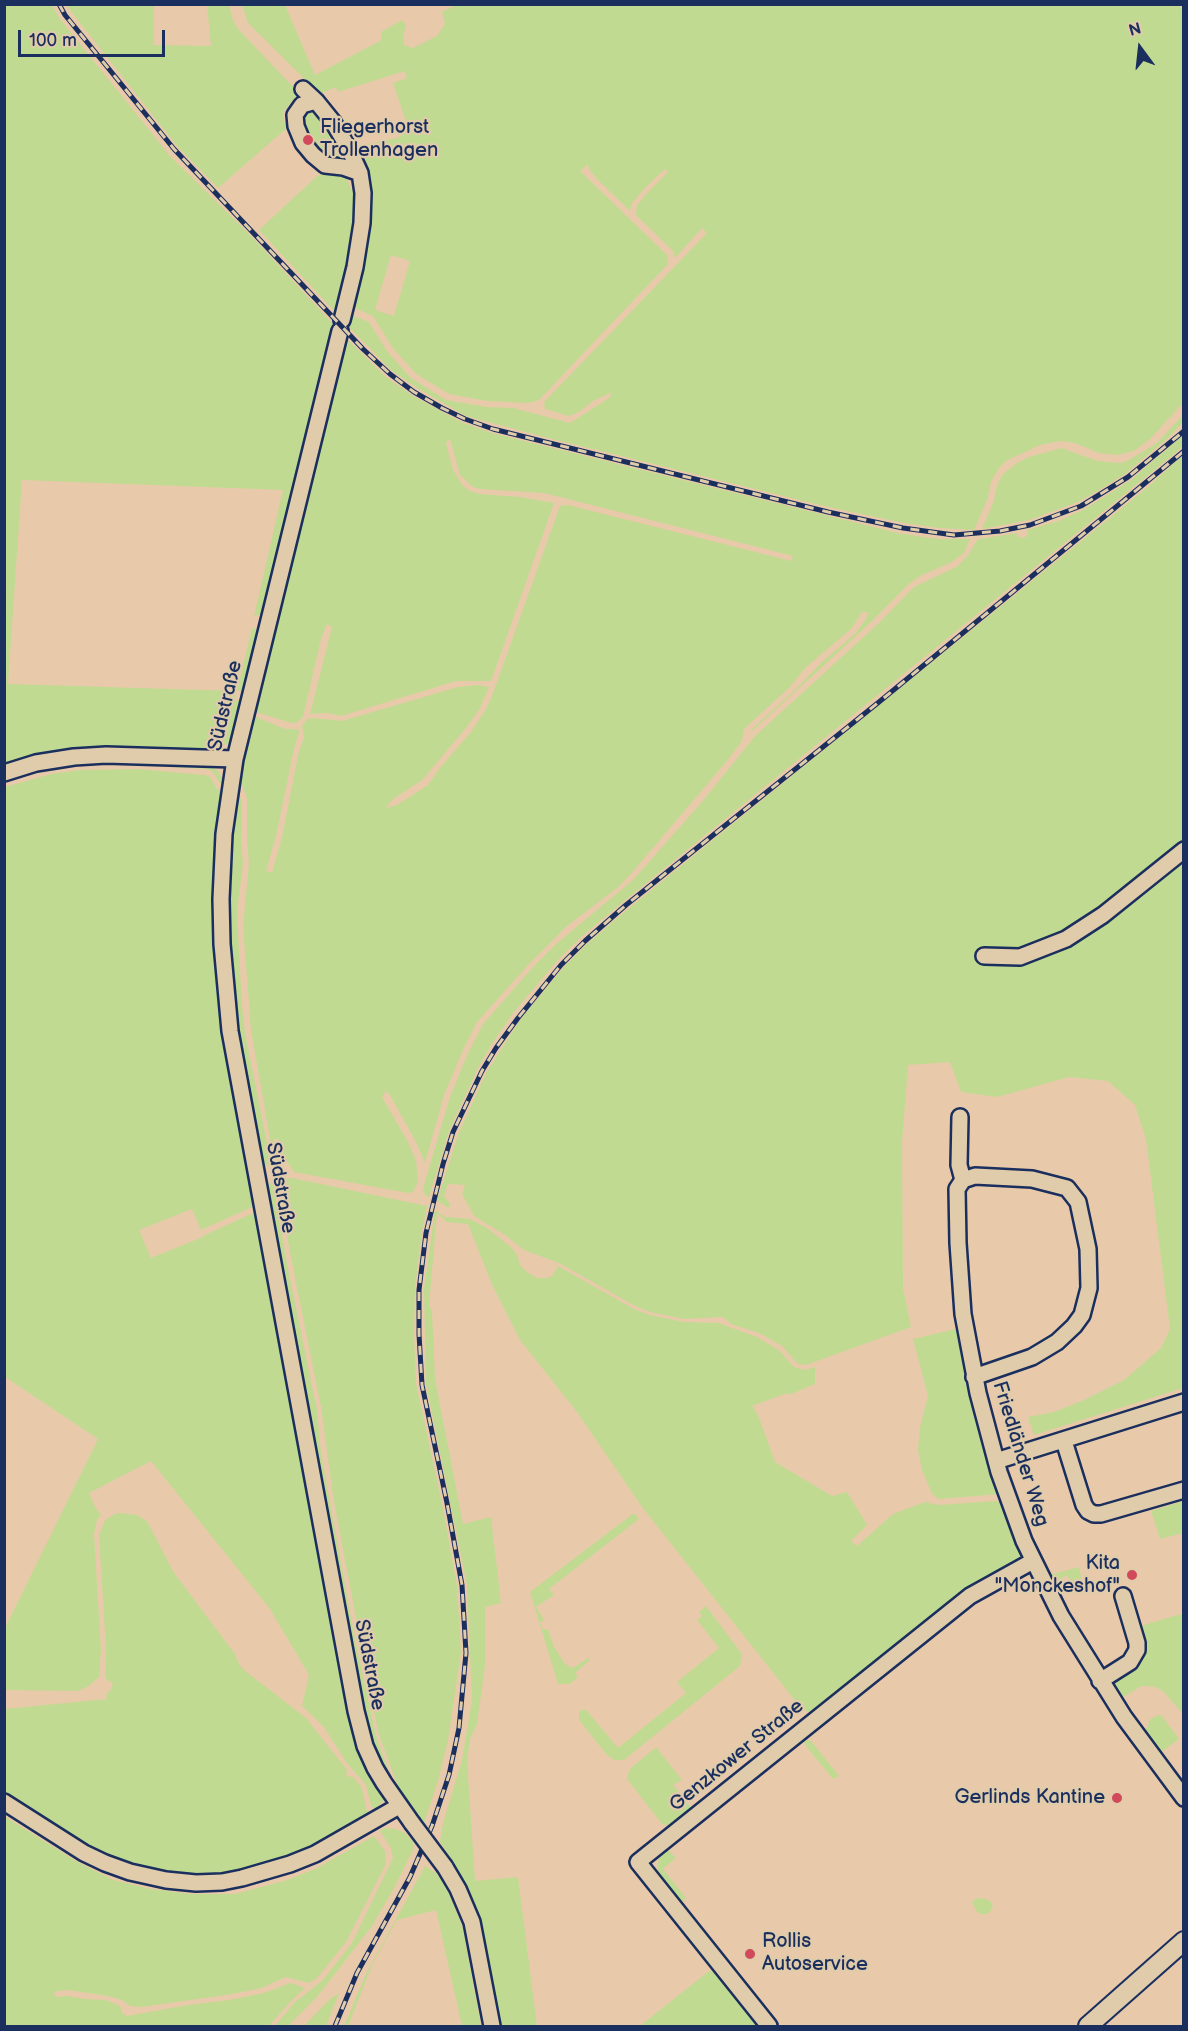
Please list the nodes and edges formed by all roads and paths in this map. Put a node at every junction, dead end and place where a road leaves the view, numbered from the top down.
1 (303, 89) dead end
2 (316, 101) junction
3 (360, 173) junction
4 (234, 759) junction
5 (4, 773) edge
6 (1184, 850) edge
7 (984, 956) dead end
8 (960, 1117) dead end
9 (963, 1180) junction
10 (974, 1377) junction
11 (1184, 1402) edge
12 (1064, 1441) junction
13 (996, 1461) junction
14 (1184, 1490) edge
15 (1033, 1561) junction
16 (1123, 1596) dead end
17 (1100, 1681) junction
18 (1184, 1798) edge
19 (4, 1802) edge
20 (399, 1806) junction
21 (1184, 1941) edge
22 (492, 2026) edge
23 (769, 2026) edge
24 (1088, 2026) edge

1 - 2 street, Südstraße
2 - 3 street, Südstraße
2 - 3 street
3 - 4 street, Südstraße
4 - 5 street
4 - 20 street, Südstraße
6 - 7 street
8 - 9 street, Friedländer Weg
9 - 10 street, Friedländer Weg
9 - 10 street
10 - 13 street, Friedländer Weg
11 - 12 street
12 - 13 street
12 - 14 street
13 - 15 street, Friedländer Weg
15 - 17 street, Friedländer Weg
15 - 23 street, Genzkower Straße
16 - 17 street
17 - 18 street, Friedländer Weg
19 - 20 street
20 - 22 street, Südstraße, bridge
21 - 24 main road

